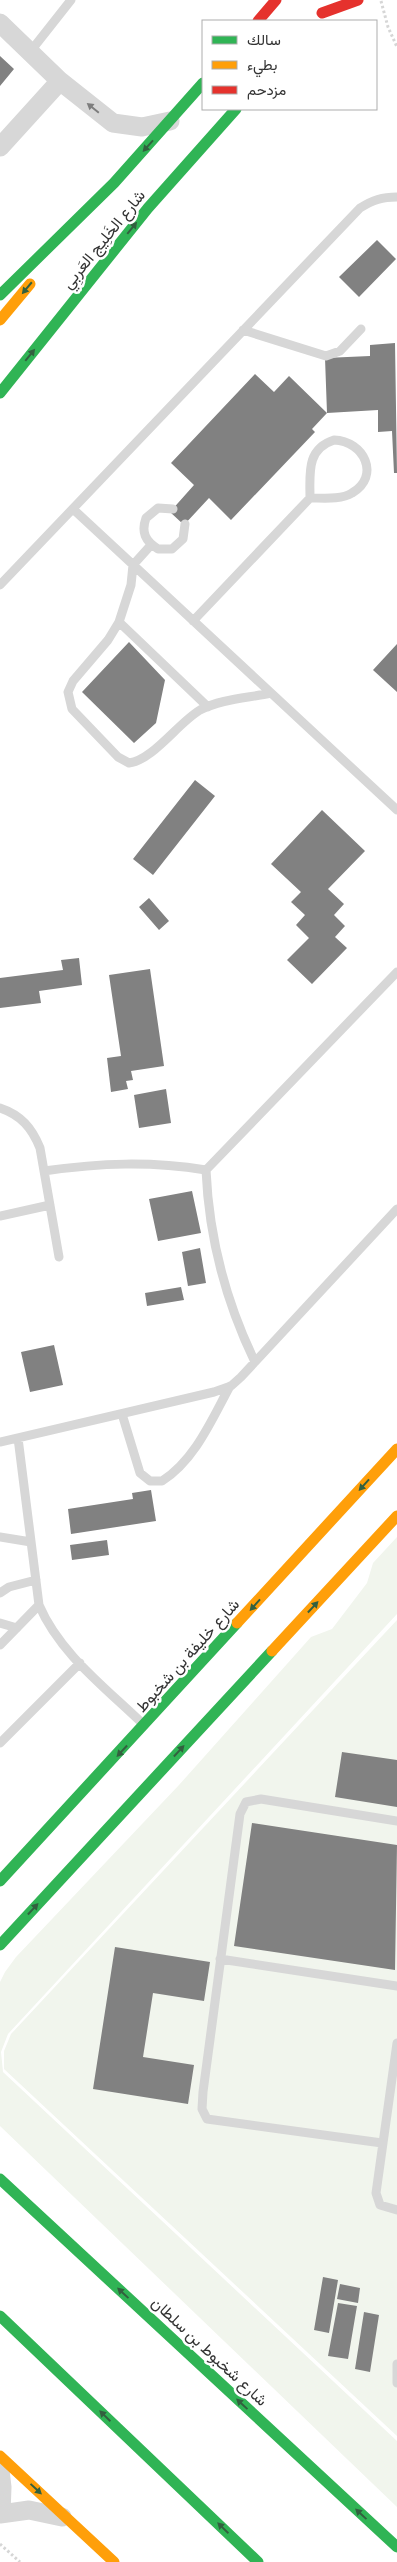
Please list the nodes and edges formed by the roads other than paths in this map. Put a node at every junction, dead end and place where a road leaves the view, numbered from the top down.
1 (71, 0) edge
2 (276, 0) edge
3 (333, 0) edge
4 (358, 0) edge
5 (318, 17) edge
6 (259, 20) edge
7 (0, 23) edge
8 (30, 52) junction
9 (60, 81) junction
10 (202, 84) edge
11 (235, 110) edge
12 (170, 121) junction
13 (0, 147) edge
14 (114, 183) junction
15 (397, 197) edge
16 (0, 295) edge
17 (0, 320) edge
18 (361, 329) dead end
19 (243, 330) junction
20 (0, 393) edge
21 (310, 498) junction
22 (172, 508) dead end
23 (73, 509) junction
24 (185, 524) dead end
25 (151, 545) junction
26 (133, 565) junction
27 (0, 585) edge
28 (193, 620) junction
29 (118, 622) junction
30 (271, 693) junction
31 (208, 707) junction
32 (397, 810) edge
33 (397, 972) edge
34 (0, 1108) edge
35 (206, 1170) junction
36 (44, 1171) junction
37 (50, 1205) junction
38 (397, 1209) edge
39 (0, 1216) edge
40 (59, 1258) dead end
41 (255, 1362) junction
42 (231, 1386) junction
43 (122, 1414) junction
44 (18, 1438) junction
45 (0, 1442) edge
46 (397, 1449) edge
47 (397, 1516) edge
48 (0, 1537) edge
49 (31, 1542) junction
50 (36, 1580) junction
51 (0, 1593) edge
52 (39, 1605) junction
53 (0, 1623) edge
54 (16, 1628) junction
55 (0, 1645) edge
56 (80, 1663) junction
57 (145, 1726) junction
58 (0, 1743) edge
59 (397, 1821) edge
60 (0, 1881) edge
61 (0, 1945) edge
62 (220, 1959) junction
63 (397, 1986) edge
64 (397, 2043) edge
65 (382, 2143) junction
66 (0, 2179) edge
67 (397, 2210) edge
68 (0, 2316) edge
69 (397, 2364) edge
70 (397, 2383) edge
71 (0, 2456) edge
72 (0, 2470) edge
73 (0, 2514) edge
74 (71, 2521) junction
75 (397, 2547) edge
76 (114, 2562) edge
77 (258, 2562) edge

1 - 8 lane
2 - 6 main road
3 - 5 main road
4 - 5 main road
7 - 8 street
8 - 9 street
12 -> 9 street
9 - 13 street
10 - 12 main road, شارع الخَلِيج العَربِي
20 -> 11 main road, شارع الخَلِيج العَربِي
12 -> 14 main road, شارع الخَلِيج العَربِي
14 - 16 main road, شارع الخَلِيج العَربِي
14 -> 17 main road
15 - 19 lane
18 - 19 lane
19 - 23 lane
21 - 21 lane
21 - 28 lane
22 - 25 lane
23 - 26 lane
23 - 27 lane
24 - 25 lane
25 - 26 lane
26 - 28 lane
26 - 29 lane
28 - 30 lane
29 - 31 lane
29 - 31 lane
30 - 31 lane
30 - 32 lane
33 - 35 lane
34 - 36 lane
35 - 36 lane
35 - 41 lane
36 - 37 lane
37 - 39 lane
37 - 40 lane
38 - 41 lane
41 - 42 lane
42 - 43 lane
42 - 43 lane
43 - 44 lane
44 - 45 lane
44 - 49 lane
46 -> 57 main road, شارع خليفة بن شخبوط
61 -> 47 main road
48 - 49 lane
49 - 50 lane
50 - 51 lane
50 - 52 lane
52 - 54 lane
52 - 56 lane
53 - 54 lane
54 - 55 lane
56 - 57 lane
56 - 58 lane
57 -> 60 main road, شارع خليفة بن شخبوط
59 - 62 lane
62 - 63 lane
62 - 65 lane
64 - 65 lane
65 - 67 lane
75 -> 66 main road, شارع شخبوط بن سلطان
77 -> 68 main road
69 - 70 lane
71 -> 74 main road
72 - 73 street
73 - 74 street
74 - 76 main road

